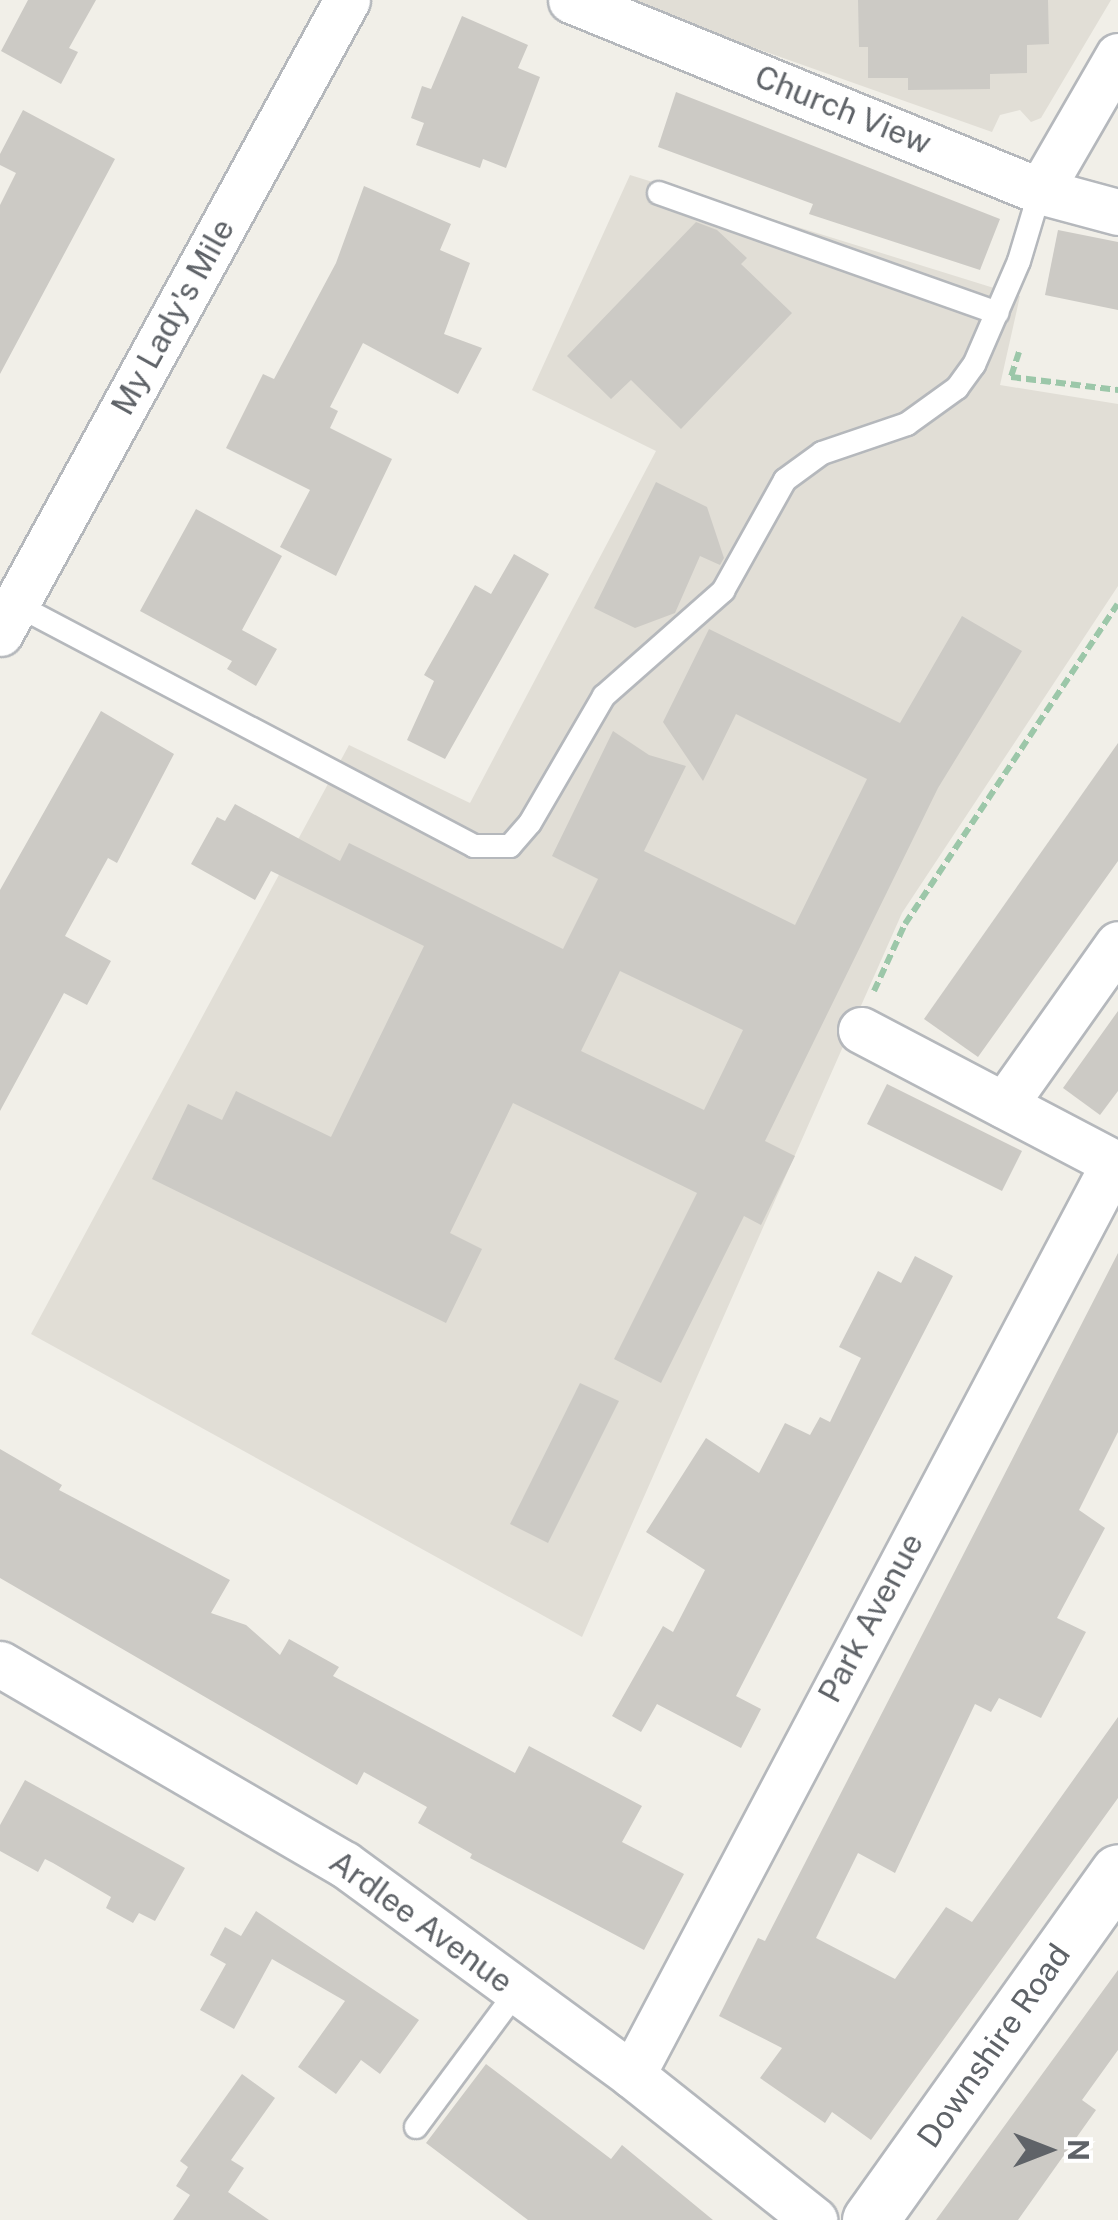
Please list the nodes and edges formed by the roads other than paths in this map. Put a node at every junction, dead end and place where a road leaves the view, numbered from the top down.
1 (347, 0) edge
2 (571, 0) edge
3 (1118, 56) edge
4 (1040, 190) junction
5 (659, 193) dead end
6 (1118, 212) edge
7 (997, 313) junction
8 (8, 619) edge
9 (1118, 944) edge
10 (862, 1030) road end
11 (1004, 1105) junction
12 (1116, 1164) edge
13 (0, 1664) edge
14 (1118, 1872) edge
15 (517, 1991) junction
16 (632, 2075) junction
17 (416, 2126) dead end
18 (814, 2220) edge
19 (870, 2220) edge

1 - 8 street, My Lady's Mile
2 - 4 street, Church View
3 - 4 street
4 - 6 street, Church View
4 - 7 lane
5 - 7 lane
7 - 8 lane
9 - 11 street
10 - 11 street
11 - 12 street
12 - 16 street, Park Avenue
13 - 15 street, Ardlee Avenue
14 - 19 street, Downshire Road
15 - 16 street, Ardlee Avenue
15 - 17 lane
16 - 18 street, Ardlee Avenue

